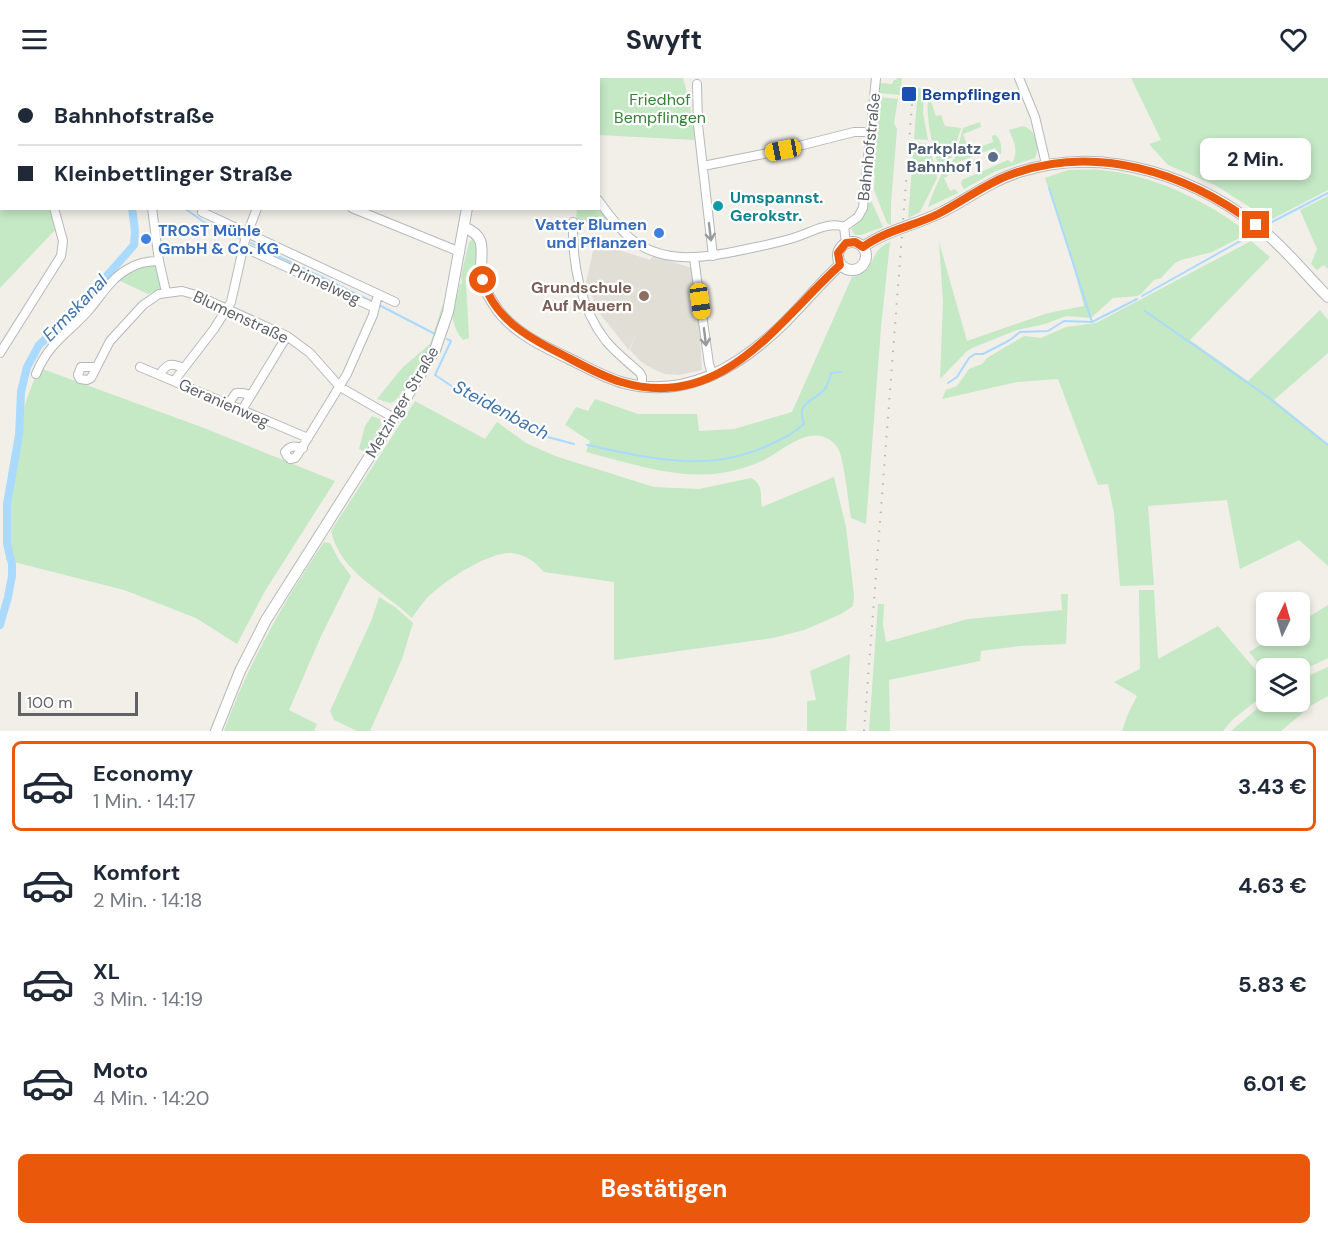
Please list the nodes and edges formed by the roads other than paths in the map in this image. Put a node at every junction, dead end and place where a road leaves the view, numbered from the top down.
1 (876, 78) edge
2 (1019, 78) edge
3 (696, 80) edge
4 (871, 132) junction
5 (1046, 164) junction
6 (703, 166) junction
7 (600, 202) edge
8 (55, 210) edge
9 (152, 210) edge
10 (256, 210) edge
11 (357, 210) edge
12 (467, 210) edge
13 (202, 212) dead end
14 (573, 222) dead end
15 (464, 227) junction
16 (844, 227) junction
17 (247, 233) junction
18 (846, 243) junction
19 (243, 247) junction
20 (863, 247) junction
21 (460, 252) junction
22 (713, 256) junction
23 (694, 258) junction
24 (159, 261) junction
25 (840, 265) junction
26 (166, 292) junction
27 (378, 294) junction
28 (1328, 297) edge
29 (396, 302) dead end
30 (373, 307) junction
31 (227, 309) junction
32 (287, 336) junction
33 (0, 353) edge
34 (96, 367) dead end
35 (140, 367) dead end
36 (183, 368) junction
37 (36, 374) dead end
38 (159, 375) junction
39 (713, 376) junction
40 (174, 381) junction
41 (642, 386) junction
42 (340, 387) junction
43 (251, 395) junction
44 (228, 404) junction
45 (242, 410) junction
46 (394, 418) junction
47 (308, 438) junction
48 (303, 448) dead end
49 (216, 731) edge

1 - 4 street, Bahnhofstraße
2 - 5 street
3 - 6 street
4 - 6 street
4 - 16 street, Bahnhofstraße
5 - 20 street
5 - 28 street
6 -> 22 street
7 - 23 street
8 - 33 street
9 - 24 street
10 - 17 street
11 - 21 street
12 - 15 street, Metzinger Straße
13 - 17 street
14 - 41 street
15 - 21 street, Metzinger Straße
15 - 41 street
16 - 18 street
16 - 22 street
17 - 19 street
17 - 27 street
18 - 20 street
18 - 25 street
19 - 30 street, Primelweg
19 - 31 street
20 - 25 street
21 - 46 street, Metzinger Straße
22 - 23 street
23 -> 39 street
24 - 26 street
24 - 37 street
25 - 39 street
26 - 31 street, Blumenstraße
26 - 34 street
27 - 29 street
27 - 30 street
30 - 42 street
31 - 32 street, Blumenstraße
31 - 36 street
32 - 42 street, Blumenstraße
32 - 43 street
35 - 38 street, Geranienweg
36 - 38 street
36 - 40 street
38 - 40 street, Geranienweg
39 - 41 street
40 - 44 street, Geranienweg
42 - 46 street, Blumenstraße
42 - 47 street
43 - 44 street
43 - 45 street
44 - 45 street, Geranienweg
45 - 47 street, Geranienweg
46 - 49 street, Metzinger Straße
47 - 48 street

